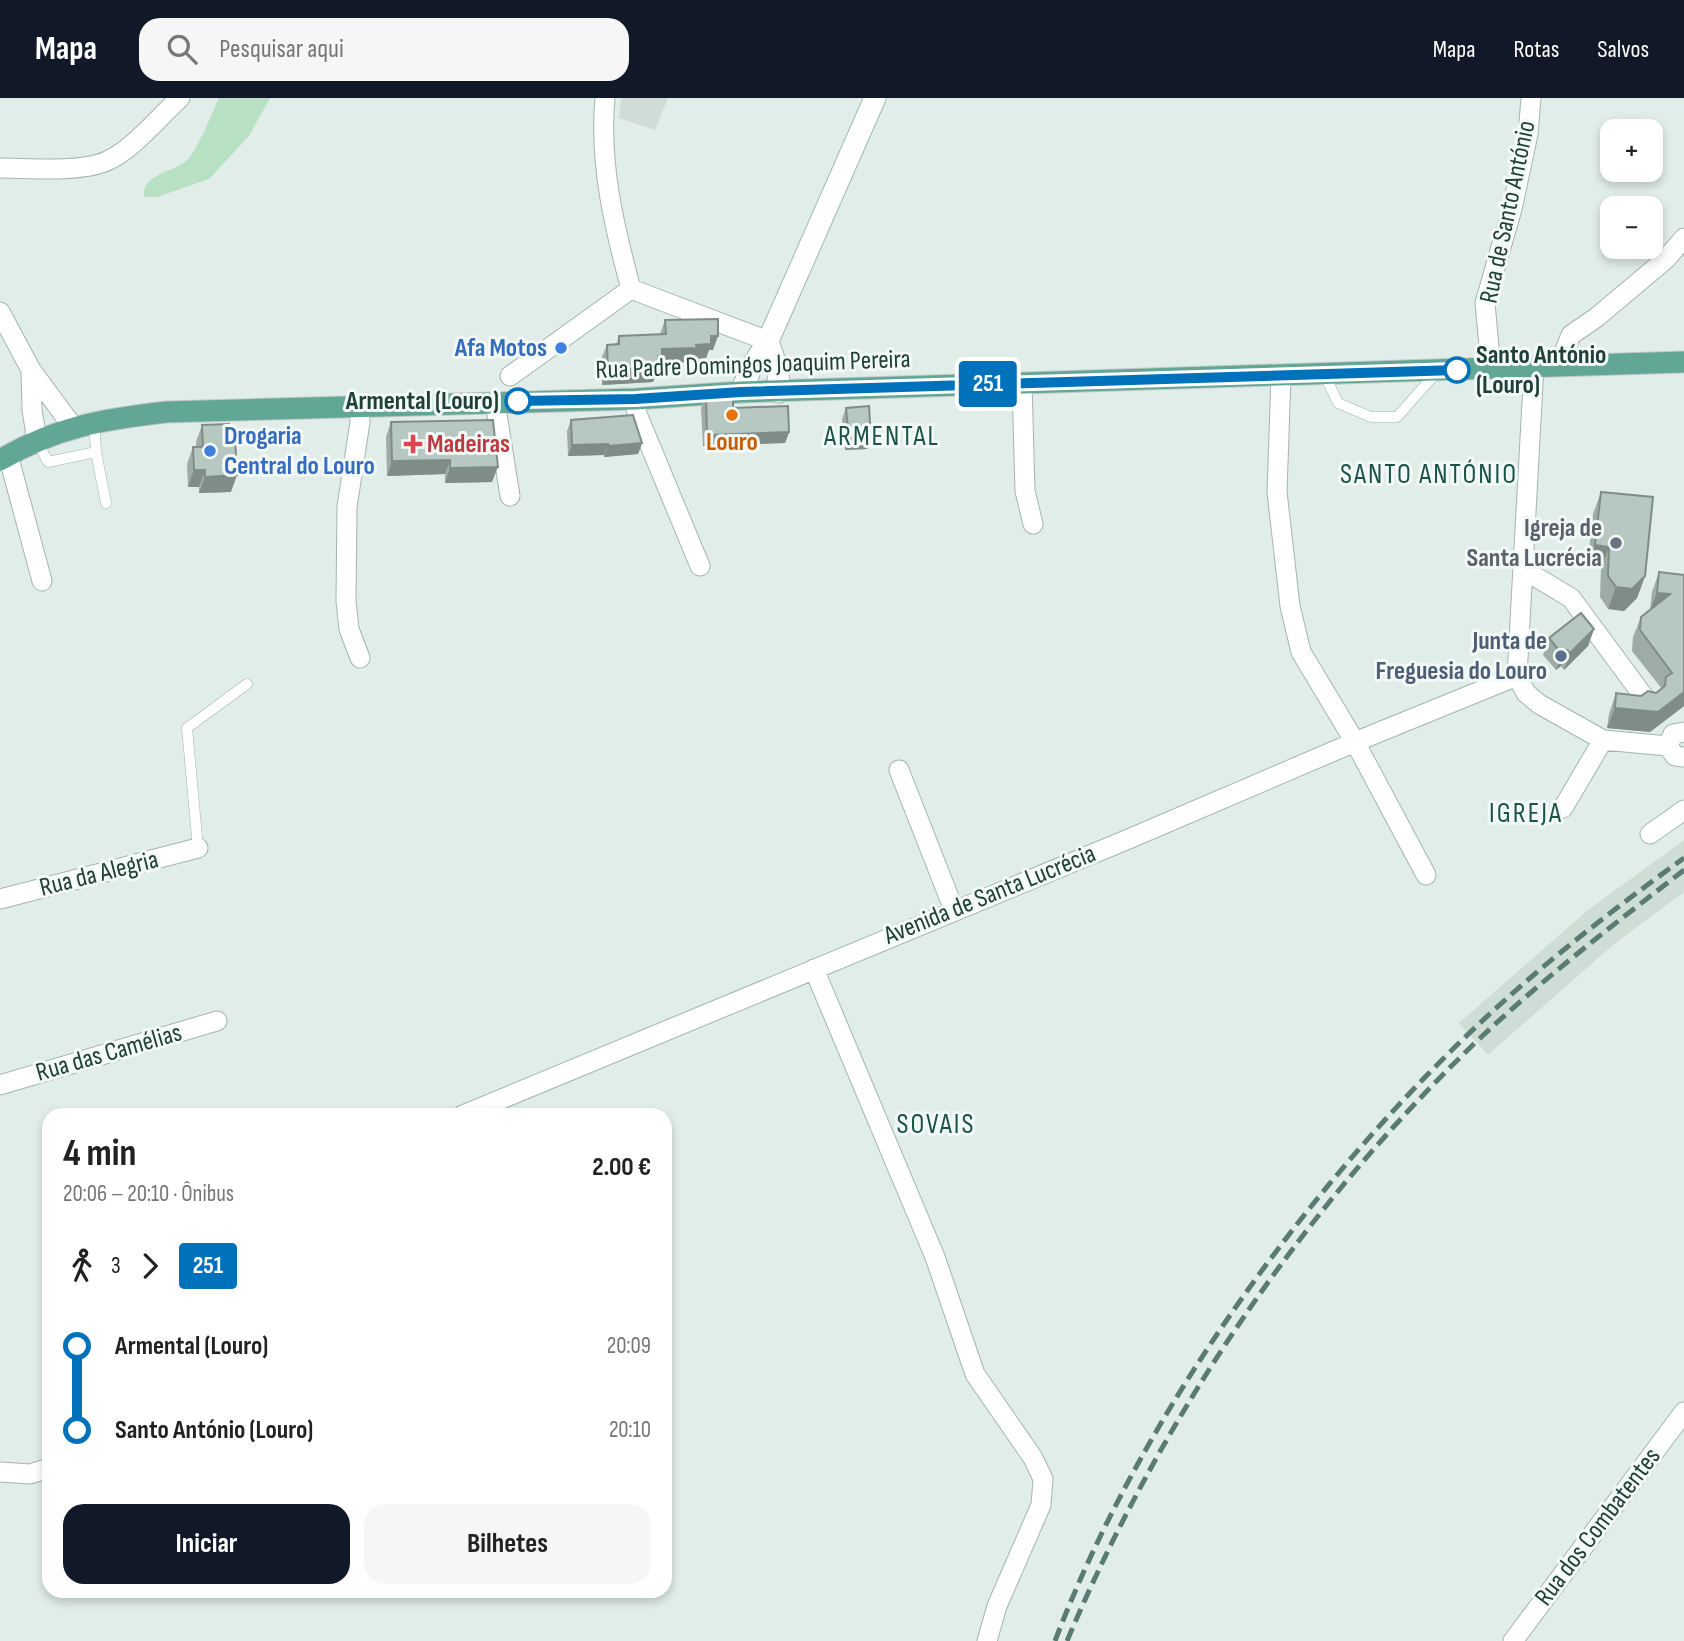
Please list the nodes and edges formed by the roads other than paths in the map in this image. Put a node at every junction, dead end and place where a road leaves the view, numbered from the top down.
1 (180, 98) edge
2 (605, 98) edge
3 (874, 98) edge
4 (1531, 98) edge
5 (0, 169) edge
6 (1684, 238) edge
7 (631, 289) junction
8 (0, 312) edge
9 (768, 341) junction
10 (1684, 362) edge
11 (1559, 365) junction
12 (1534, 366) junction
13 (1491, 368) junction
14 (31, 370) junction
15 (1438, 370) junction
16 (1324, 374) junction
17 (510, 376) dead end
18 (1281, 376) junction
19 (1022, 383) junction
20 (741, 392) junction
21 (779, 392) junction
22 (635, 399) junction
23 (495, 402) junction
24 (359, 405) junction
25 (94, 421) junction
26 (73, 427) junction
27 (37, 441) junction
28 (96, 452) junction
29 (4, 457) edge
30 (510, 496) dead end
31 (106, 503) dead end
32 (1033, 524) dead end
33 (700, 566) dead end
34 (1524, 570) junction
35 (41, 581) dead end
36 (360, 659) dead end
37 (1517, 676) junction
38 (247, 684) dead end
39 (1647, 701) edge
40 (1684, 732) edge
41 (1602, 740) junction
42 (1355, 742) junction
43 (1676, 751) edge
44 (899, 770) dead end
45 (1563, 808) dead end
46 (1684, 810) edge
47 (1650, 834) dead end
48 (198, 848) joint
49 (1426, 875) dead end
50 (0, 899) edge
51 (954, 910) junction
52 (814, 969) junction
53 (217, 1021) dead end
54 (0, 1085) edge
55 (480, 1108) edge
56 (1684, 1412) edge
57 (42, 1470) edge
58 (0, 1472) edge
59 (987, 1641) edge
60 (1513, 1641) edge

1 - 5 street
2 - 7 street
3 - 9 main road
4 - 13 street, Rua de Santo António
6 - 11 street
7 - 9 street
7 - 17 street
8 - 14 street
9 - 20 main road
9 - 21 main road
10 - 11 main road, Rua Padre Domingos Joaquim Pereira
11 - 12 main road, Rua Padre Domingos Joaquim Pereira
12 - 13 main road, Rua Padre Domingos Joaquim Pereira
12 - 34 street
13 - 15 main road, Rua Padre Domingos Joaquim Pereira
14 - 26 street
14 - 27 street
15 - 16 main road, Rua Padre Domingos Joaquim Pereira
15 - 16 lane
16 - 18 main road, Rua Padre Domingos Joaquim Pereira
18 - 19 main road, Rua Padre Domingos Joaquim Pereira
18 - 42 street
19 - 21 main road, Rua Padre Domingos Joaquim Pereira
19 - 32 street
20 - 21 main road, Rua Padre Domingos Joaquim Pereira
20 - 22 main road, Rua Padre Domingos Joaquim Pereira
22 - 23 main road, Rua Padre Domingos Joaquim Pereira
22 - 33 street
23 - 24 main road, Rua Padre Domingos Joaquim Pereira
23 - 30 street
24 - 25 main road, Rua Padre Domingos Joaquim Pereira
24 - 36 street
25 - 26 main road, Rua Padre Domingos Joaquim Pereira
25 - 28 lane
26 - 27 main road, Rua Padre Domingos Joaquim Pereira
27 - 28 lane
27 - 29 main road, Rua Padre Domingos Joaquim Pereira
28 - 31 lane
29 - 35 street
34 - 37 street
34 - 39 street
37 - 41 street
37 - 42 street, Avenida de Santa Lucrécia
38 - 48 lane
40 - 43 street
41 - 43 street
41 - 45 street
42 - 49 street
42 - 51 street, Avenida de Santa Lucrécia
44 - 51 street
46 - 47 street
48 - 50 street, Rua da Alegria
51 - 52 street, Avenida de Santa Lucrécia
52 - 55 street, Avenida de Santa Lucrécia
52 - 59 street
53 - 54 street, Rua das Camélias
56 - 60 street, Rua dos Combatentes
57 - 58 street

